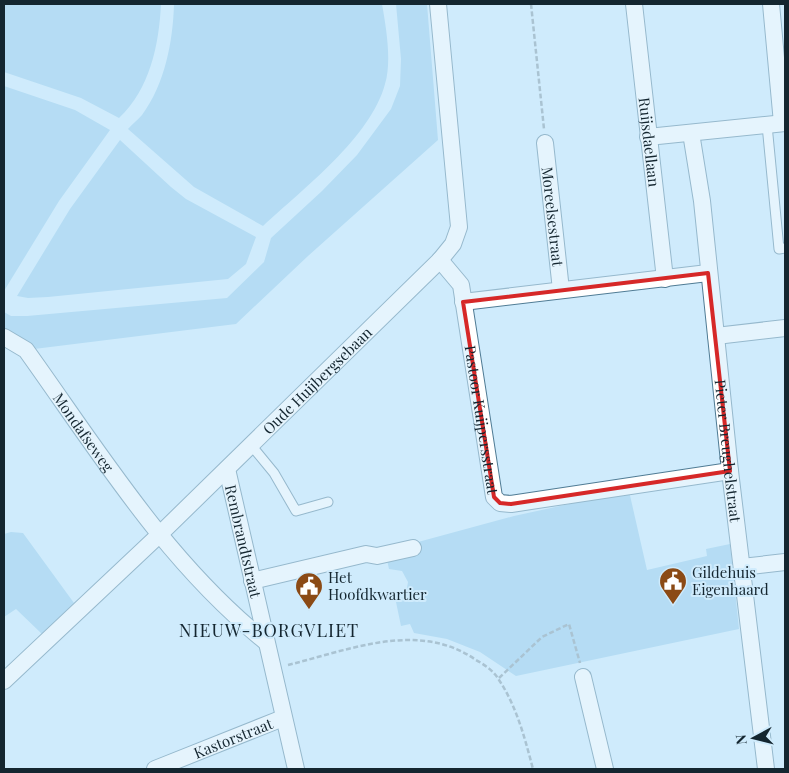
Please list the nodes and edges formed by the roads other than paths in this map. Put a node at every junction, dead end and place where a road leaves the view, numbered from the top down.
1 (438, 4) edge
2 (634, 4) edge
3 (771, 4) edge
4 (778, 124) edge
5 (691, 133) junction
6 (648, 137) junction
7 (545, 143) road end
8 (785, 248) edge
9 (440, 260) junction
10 (708, 274) junction
11 (665, 279) junction
12 (561, 290) junction
13 (463, 302) junction
14 (785, 328) edge
15 (716, 336) junction
16 (4, 337) edge
17 (250, 445) junction
18 (226, 469) junction
19 (730, 471) junction
20 (328, 502) dead end
21 (159, 535) junction
22 (413, 548) dead end
23 (785, 562) edge
24 (742, 567) junction
25 (252, 581) junction
26 (266, 642) junction
27 (583, 677) road end
28 (4, 681) edge
29 (283, 718) junction
30 (155, 769) edge
31 (296, 769) edge
32 (605, 769) edge
33 (766, 769) edge

1 - 9 street, Oude Huijbergsebaan
2 - 6 street, Ruijsdaellaan
3 - 4 street
4 - 5 street
4 - 8 lane
5 - 6 street
5 - 10 street, Pieter Breughelstraat
6 - 11 street, Ruijsdaellaan
7 - 12 street, Moreelsestraat
9 - 13 street, Pastoor Kuijpersstraat
9 - 17 street, Oude Huijbergsebaan
10 - 11 street
10 - 15 street, Pieter Breughelstraat
11 - 12 street
12 - 13 street
13 - 19 street, Pastoor Kuijpersstraat
14 - 15 street
15 - 19 street, Pieter Breughelstraat
16 - 21 street, Mondafseweg
17 - 18 street, Oude Huijbergsebaan
17 - 20 lane
18 - 21 street, Oude Huijbergsebaan
18 - 25 street, Rembrandtstraat
19 - 24 street, Pieter Breughelstraat
21 - 26 street, Rembrandtstraat
21 - 28 street, Oude Huijbergsebaan
22 - 25 street
23 - 24 street
24 - 33 street, Pieter Breughelstraat
25 - 26 street, Rembrandtstraat
26 - 29 street, Rembrandtstraat
27 - 32 street
29 - 30 street, Kastorstraat
29 - 31 street, Rembrandtstraat

